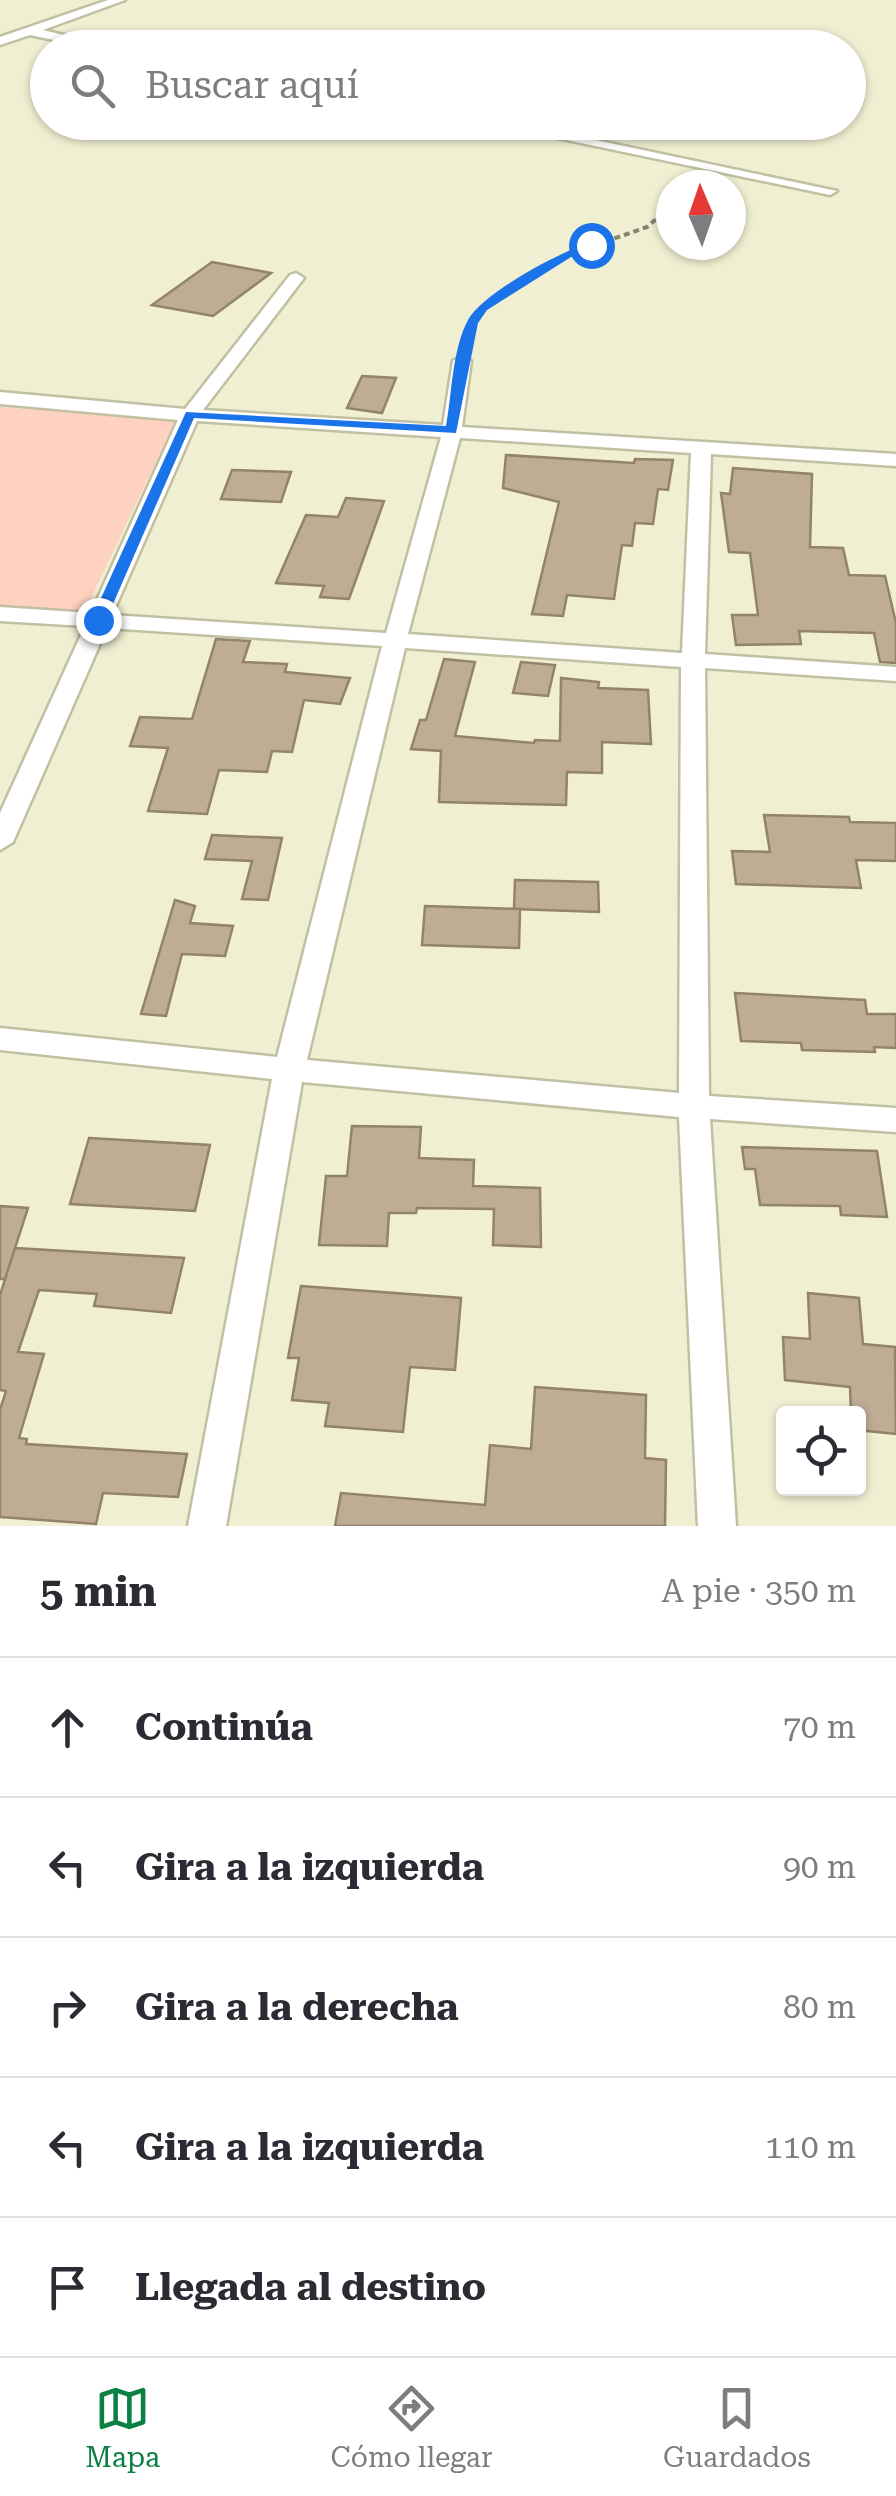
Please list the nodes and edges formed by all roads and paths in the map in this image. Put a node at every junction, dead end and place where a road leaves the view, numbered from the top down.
1 (118, 0) edge
2 (33, 30) edge
3 (30, 31) edge
4 (0, 41) edge
5 (576, 140) edge
6 (830, 191) dead end
7 (656, 220) edge
8 (296, 278) dead end
9 (462, 361) joint
10 (0, 398) edge
11 (190, 414) junction
12 (452, 430) junction
13 (701, 447) junction
14 (896, 460) edge
15 (0, 614) edge
16 (98, 620) junction
17 (395, 642) junction
18 (694, 661) junction
19 (896, 674) edge
20 (0, 842) edge
21 (0, 1039) edge
22 (289, 1071) junction
23 (694, 1108) junction
24 (896, 1120) edge
25 (207, 1526) edge
26 (717, 1526) edge

1 - 2 street
3 - 4 street
5 - 6 street
7 - 9 path
8 - 11 street
9 - 12 street
10 - 11 street
11 - 12 street
11 - 16 street
12 - 13 street
12 - 17 street
13 - 14 street
13 - 18 street
15 - 16 street
16 - 17 street
16 - 20 street
17 - 18 street
17 - 22 street
18 - 19 street
18 - 23 street
21 - 22 street
22 - 23 street
22 - 25 street
23 - 24 street
23 - 26 street

